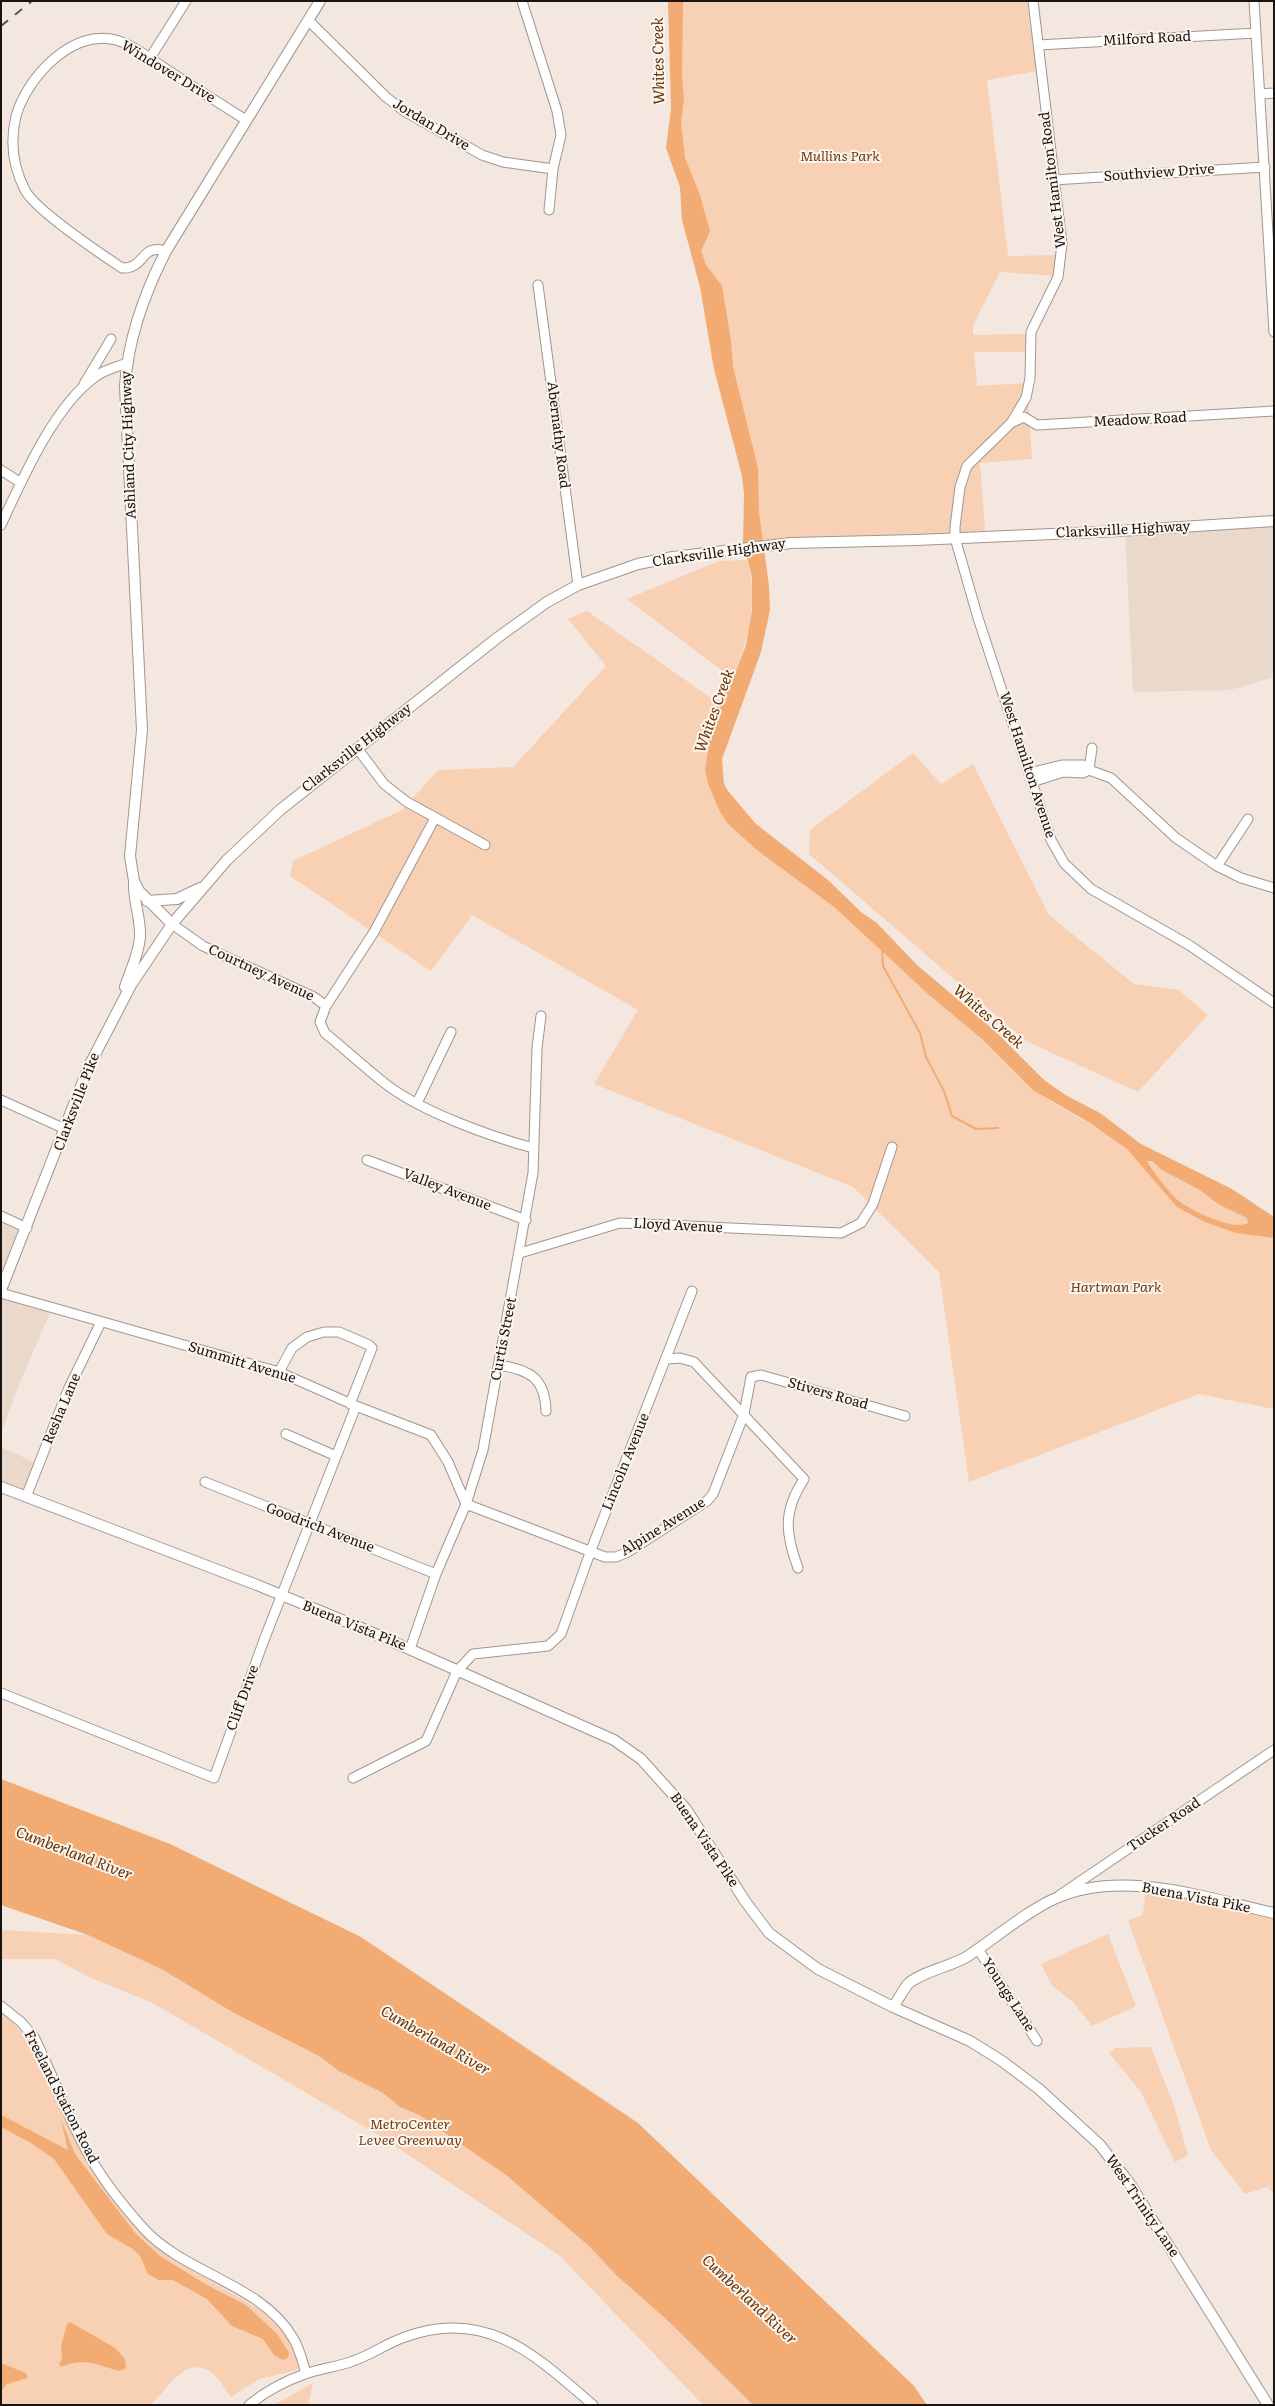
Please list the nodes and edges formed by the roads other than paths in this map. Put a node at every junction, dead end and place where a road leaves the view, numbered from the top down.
1 (186, 1) edge
2 (320, 1) edge
3 (522, 1) edge
4 (1033, 1) edge
5 (1254, 1) edge
6 (308, 21) junction
7 (1256, 33) junction
8 (1038, 45) junction
9 (150, 58) junction
10 (1274, 93) edge
11 (1260, 94) junction
12 (246, 120) junction
13 (1265, 166) junction
14 (553, 169) junction
15 (1054, 180) junction
16 (549, 210) dead end
17 (166, 251) junction
18 (1272, 274) edge
19 (538, 285) dead end
20 (1274, 332) edge
21 (111, 339) dead end
22 (126, 363) junction
23 (80, 391) junction
24 (1274, 412) edge
25 (1011, 423) junction
26 (1, 470) edge
27 (21, 482) junction
28 (1274, 521) edge
29 (1, 525) edge
30 (955, 538) junction
31 (578, 585) junction
32 (357, 748) junction
33 (1092, 748) dead end
34 (1089, 770) junction
35 (1030, 777) junction
36 (435, 818) junction
37 (1248, 818) dead end
38 (485, 845) dead end
39 (1217, 866) junction
40 (134, 881) junction
41 (203, 887) junction
42 (1274, 888) edge
43 (147, 901) junction
44 (172, 924) junction
45 (1274, 1003) edge
46 (326, 1006) junction
47 (118, 1008) junction
48 (541, 1016) dead end
49 (451, 1032) dead end
50 (1, 1100) edge
51 (417, 1103) junction
52 (65, 1129) junction
53 (892, 1147) dead end
54 (533, 1148) junction
55 (367, 1160) dead end
56 (1, 1216) edge
57 (526, 1220) junction
58 (27, 1228) junction
59 (520, 1253) junction
60 (692, 1291) dead end
61 (1, 1292) edge
62 (101, 1322) junction
63 (667, 1359) junction
64 (499, 1365) junction
65 (279, 1372) junction
66 (751, 1378) joint
67 (353, 1405) junction
68 (546, 1411) dead end
69 (744, 1414) junction
70 (905, 1416) dead end
71 (286, 1434) dead end
72 (336, 1456) junction
73 (205, 1482) dead end
74 (1, 1487) edge
75 (26, 1497) junction
76 (466, 1504) junction
77 (310, 1524) junction
78 (591, 1550) junction
79 (798, 1568) dead end
80 (436, 1574) junction
81 (282, 1596) junction
82 (410, 1649) junction
83 (457, 1671) junction
84 (1, 1693) edge
85 (1274, 1750) edge
86 (352, 1778) dead end
87 (1054, 1899) junction
88 (1274, 1913) edge
89 (978, 1950) junction
90 (1, 2006) edge
91 (893, 2007) junction
92 (1038, 2041) dead end
93 (306, 2373) junction
94 (249, 2405) edge
95 (593, 2405) edge
96 (1268, 2405) edge

1 - 9 street
2 - 6 main road, Ashland City Highway
3 - 14 street
4 - 8 street, West Hamilton Road
5 - 7 street
6 - 12 main road, Ashland City Highway
6 - 14 street, Jordan Drive
7 - 8 street, Milford Road
7 - 11 street
8 - 15 street, West Hamilton Road
9 - 12 street, Windover Drive
9 - 17 street, Windover Drive
10 - 11 street
11 - 13 street
12 - 17 main road, Ashland City Highway
13 - 15 street, Southview Drive
13 - 18 street
14 - 16 street
15 - 25 street, West Hamilton Road
17 - 22 main road, Ashland City Highway
18 - 20 street
19 - 31 street, Abernathy Road
21 - 23 street
22 - 23 street
22 - 40 main road, Ashland City Highway
23 - 27 street
24 - 25 street, Meadow Road
25 - 30 street, West Hamilton Road
26 - 27 street
27 - 29 street
28 - 30 main road, Clarksville Highway
30 - 31 main road, Clarksville Highway
30 - 35 street, West Hamilton Avenue
31 - 32 main road, Clarksville Highway
32 - 36 street
32 - 41 main road, Clarksville Highway
33 - 34 street
34 - 35 street
34 - 39 street
35 - 45 street, West Hamilton Avenue
36 - 38 street
36 - 46 street
37 - 39 street
39 - 42 street
40 - 43 main road, Ashland City Highway
40 - 47 main road
41 - 43 main road
41 - 44 main road, Clarksville Highway
43 - 44 main road, Ashland City Highway
44 - 46 street, Courtney Avenue
44 - 47 main road, Clarksville Pike
46 - 51 street, Courtney Avenue
47 - 52 main road, Clarksville Pike
48 - 54 street, Curtis Street
49 - 51 street
50 - 52 street
51 - 54 street, Courtney Avenue
52 - 58 main road, Clarksville Pike
53 - 59 street, Lloyd Avenue
54 - 57 street, Curtis Street
55 - 57 street, Valley Avenue
56 - 58 street
57 - 59 street, Curtis Street
58 - 61 main road, Clarksville Pike
59 - 64 street, Curtis Street
60 - 63 street, Lincoln Avenue
61 - 62 street, Summitt Avenue
62 - 65 street, Summitt Avenue
62 - 75 street, Resha Lane
63 - 69 street
63 - 78 street, Lincoln Avenue
64 - 68 street
64 - 76 street, Curtis Street
65 - 67 street, Summitt Avenue
65 - 67 street, Cliff Drive
66 - 69 street, Alpine Avenue
66 - 70 street, Stivers Road
67 - 72 street, Cliff Drive
67 - 76 street, Summitt Avenue
69 - 78 street, Alpine Avenue
69 - 79 street
71 - 72 street
72 - 77 street, Cliff Drive
73 - 77 street, Goodrich Avenue
74 - 75 main road, Buena Vista Pike
75 - 81 main road, Buena Vista Pike
76 - 78 street, Alpine Avenue
76 - 80 street, Curtis Street
77 - 80 street, Goodrich Avenue
77 - 81 street, Cliff Drive
78 - 83 street, Lincoln Avenue
80 - 82 street, Curtis Street
81 - 82 main road, Buena Vista Pike
81 - 84 street, Cliff Drive
82 - 83 main road, Buena Vista Pike
83 - 86 street
83 - 91 main road, Buena Vista Pike
85 - 87 street, Tucker Road
87 - 88 main road, Buena Vista Pike
87 - 89 main road, Buena Vista Pike
89 - 91 main road, Buena Vista Pike
89 - 92 street, Youngs Lane
90 - 93 street, Freeland Station Road
91 - 96 main road, West Trinity Lane
93 - 94 street
93 - 95 street

